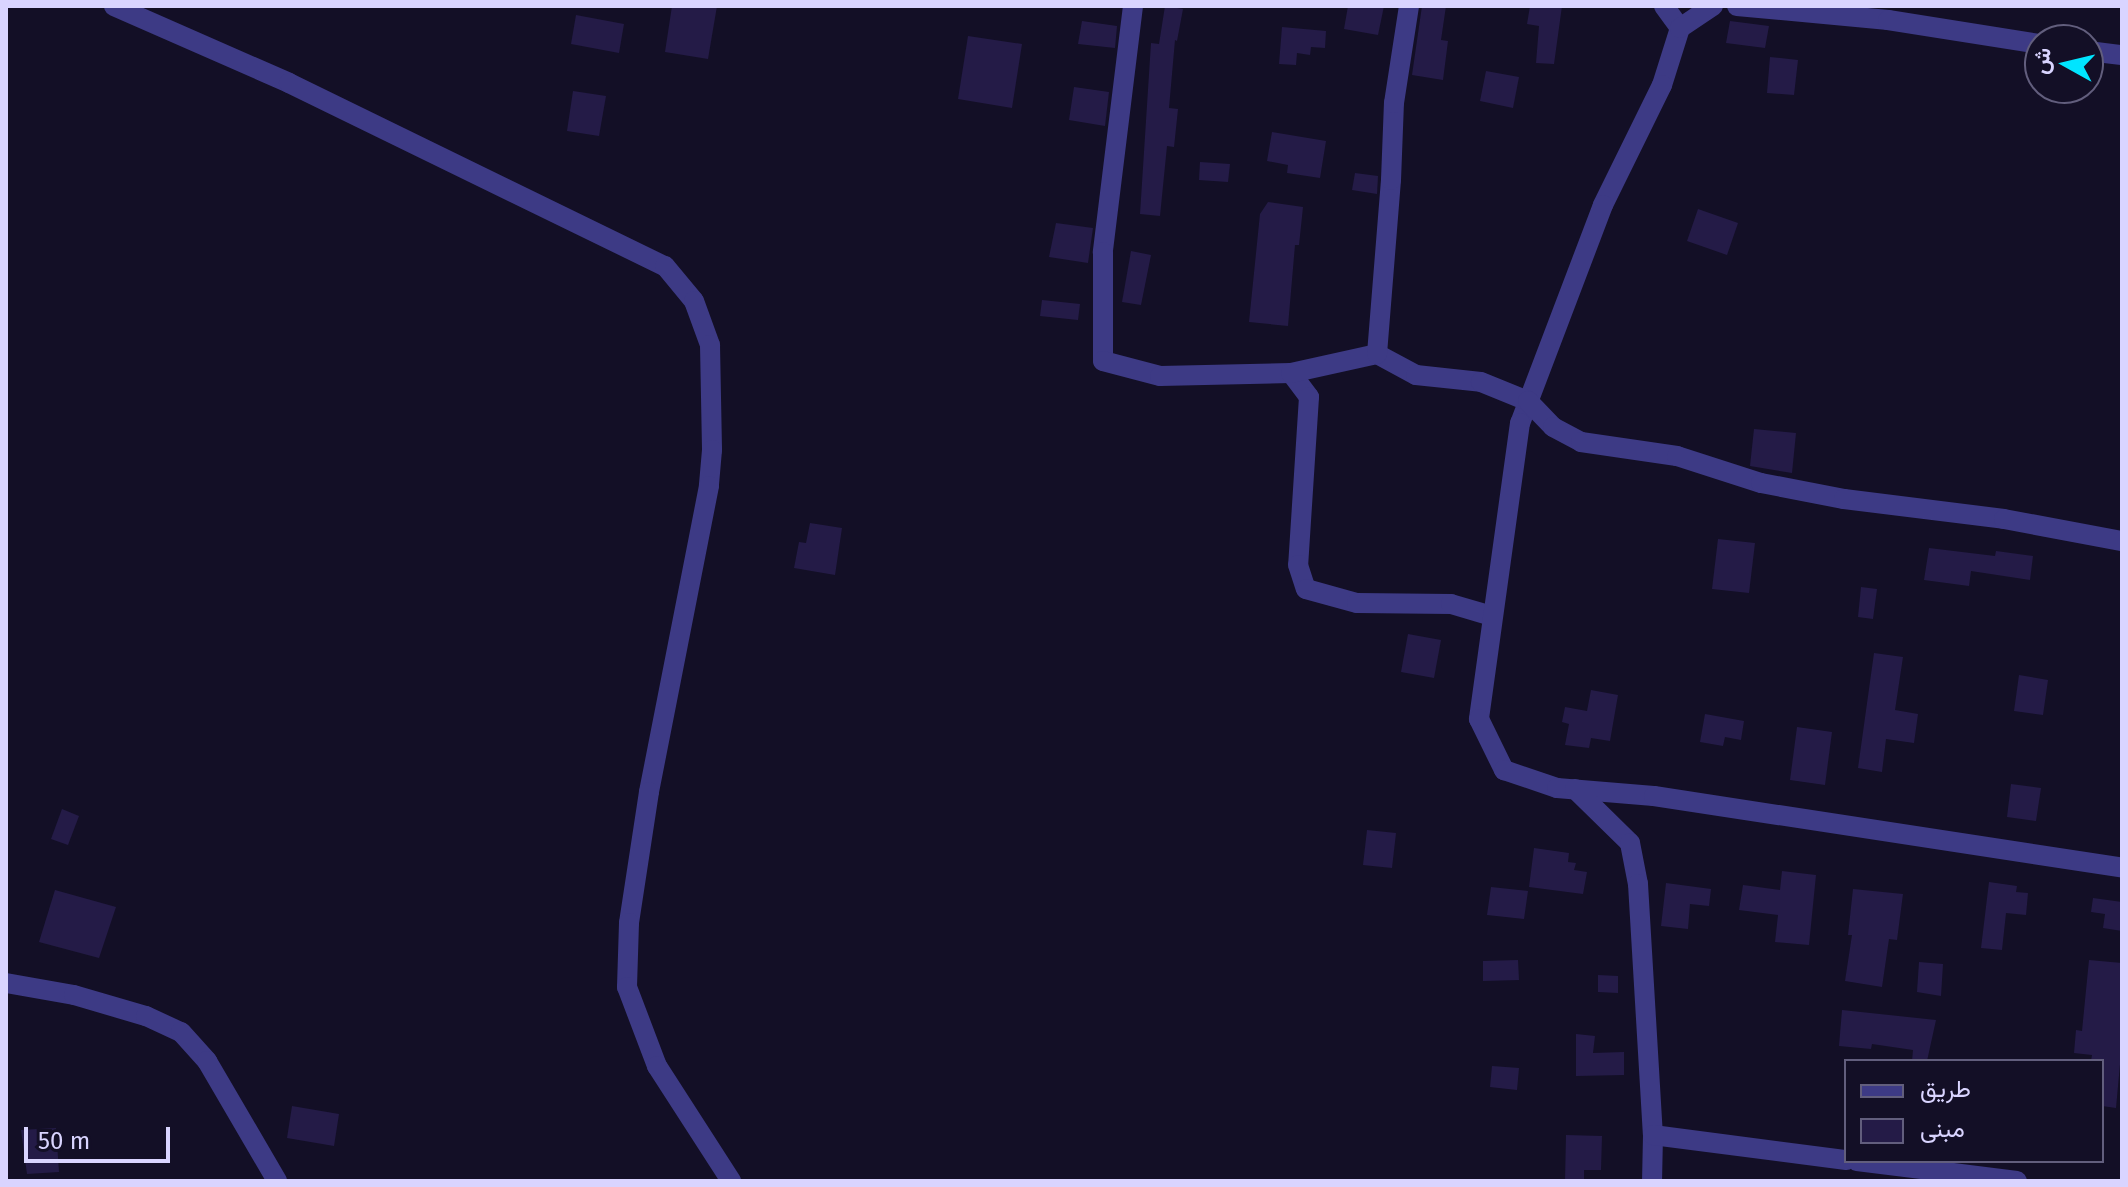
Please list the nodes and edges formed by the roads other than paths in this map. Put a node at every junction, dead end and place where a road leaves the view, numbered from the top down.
1 (114, 6) edge
2 (1133, 6) edge
3 (1409, 6) edge
4 (1664, 6) edge
5 (1713, 6) edge
6 (1737, 6) edge
7 (1842, 11) edge
8 (1680, 28) junction
9 (2024, 41) edge
10 (1377, 354) junction
11 (1291, 373) junction
12 (1528, 401) junction
13 (2122, 541) edge
14 (1492, 616) junction
15 (1575, 789) junction
16 (2122, 868) edge
17 (6, 983) edge
18 (1653, 1135) junction
19 (1844, 1160) edge
20 (1873, 1163) edge
21 (277, 1181) edge
22 (731, 1181) edge
23 (1652, 1181) edge
24 (2017, 1181) edge

1 - 22 street
2 - 11 street
3 - 10 street
4 - 8 street
5 - 8 street
6 - 7 street
7 - 9 street
8 - 12 street
10 - 11 street
10 - 12 street
11 - 14 street
12 - 13 street
12 - 14 street
14 - 15 street
15 - 16 street
15 - 18 street
17 - 21 street
18 - 19 street
18 - 23 street
20 - 24 street

